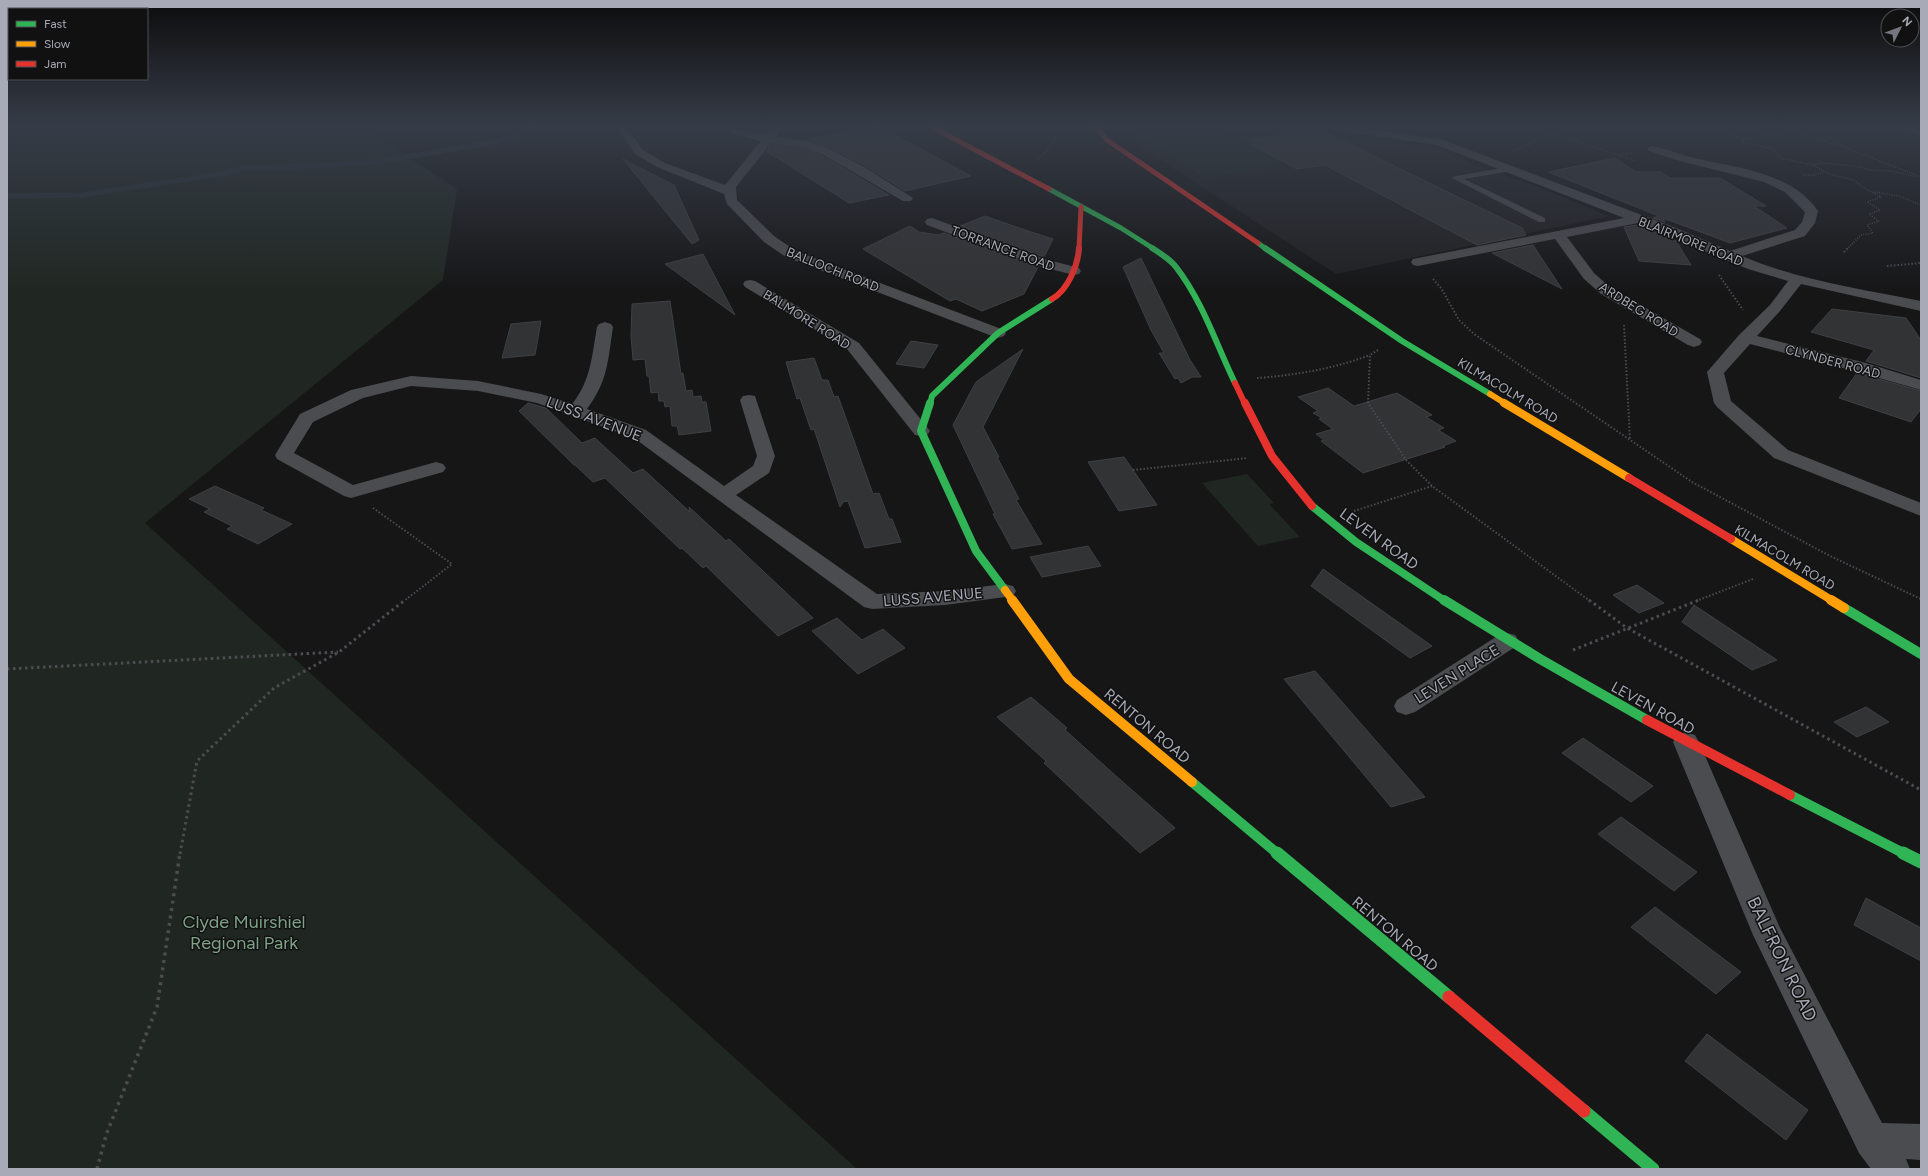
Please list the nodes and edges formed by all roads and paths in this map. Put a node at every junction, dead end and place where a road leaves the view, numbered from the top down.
1 (705, 182) edge
2 (734, 182) edge
3 (878, 182) edge
4 (1034, 182) edge
5 (1168, 182) edge
6 (1464, 182) edge
7 (1541, 182) edge
8 (1773, 182) edge
9 (1857, 182) edge
10 (1869, 191) junction
11 (731, 192) junction
12 (907, 198) dead end
13 (1921, 205) edge
14 (1081, 207) junction
15 (1637, 219) junction
16 (1542, 220) dead end
17 (932, 222) dead end
18 (1558, 234) junction
19 (1844, 252) dead end
20 (1729, 256) junction
21 (1418, 262) joint
22 (1921, 263) edge
23 (1887, 266) dead end
24 (1074, 272) junction
25 (1797, 279) junction
26 (750, 284) dead end
27 (1632, 306) junction
28 (1921, 306) edge
29 (606, 327) dead end
30 (998, 333) junction
31 (1750, 333) junction
32 (1402, 341) junction
33 (1694, 342) dead end
34 (1370, 355) junction
35 (1234, 379) junction
36 (1921, 385) edge
37 (749, 400) dead end
38 (576, 412) junction
39 (921, 431) junction
40 (1630, 440) junction
41 (1272, 456) junction
42 (436, 468) dead end
43 (1133, 470) dead end
44 (1432, 486) junction
45 (350, 492) junction
46 (724, 495) junction
47 (1921, 510) edge
48 (1327, 519) junction
49 (1780, 569) junction
50 (1005, 591) junction
51 (1921, 599) edge
52 (1627, 628) junction
53 (1508, 641) junction
54 (339, 652) junction
55 (1921, 654) edge
56 (1543, 662) junction
57 (7, 669) edge
58 (1406, 706) dead end
59 (1686, 742) junction
60 (1921, 790) edge
61 (1921, 862) edge
62 (1872, 1140) junction
63 (1921, 1142) edge
64 (97, 1169) edge
65 (1653, 1169) edge
66 (1892, 1169) edge

1 - 11 street
2 - 11 street
3 - 12 street
4 - 14 street, LEVEN ROAD
5 - 32 street, KILMACOLM ROAD
6 - 16 lane
7 - 15 street, BLAIRMORE ROAD
8 - 20 street
9 - 10 path
10 - 13 path
10 - 19 path
11 - 30 street, BALLOCH ROAD
14 - 24 street
14 - 35 street, LEVEN ROAD
15 - 18 street
15 - 20 street, BLAIRMORE ROAD
17 - 24 street, TORRANCE ROAD
18 - 21 street
18 - 27 street, ARDBEG ROAD
20 - 25 street, BLAIRMORE ROAD
20 - 31 path
21 - 40 path
22 - 23 path
24 - 30 street
25 - 28 street, BLAIRMORE ROAD
25 - 31 street
26 - 39 street, BALMORE ROAD
27 - 33 street, ARDBEG ROAD
27 - 40 path
29 - 38 street
30 - 39 street
31 - 36 street, CLYNDER ROAD
31 - 47 street
32 - 34 path
32 - 49 street, KILMACOLM ROAD
34 - 35 path
34 - 44 path
35 - 41 street, LEVEN ROAD
37 - 46 street
38 - 45 street, LUSS AVENUE
38 - 46 street, LUSS AVENUE
39 - 50 street, RENTON ROAD
40 - 51 path
41 - 43 path
41 - 48 street, LEVEN ROAD
42 - 45 street
44 - 48 path
44 - 52 path
45 - 54 path
46 - 50 street, LUSS AVENUE
48 - 53 street, LEVEN ROAD
49 - 52 path
49 - 55 street, KILMACOLM ROAD
50 - 65 street, RENTON ROAD
52 - 56 path
52 - 60 path
53 - 56 street, LEVEN ROAD
53 - 58 street, LEVEN PLACE
54 - 57 path
54 - 64 path
56 - 59 street, LEVEN ROAD
59 - 61 street, LEVEN ROAD
59 - 62 street, BALFRON ROAD
62 - 63 street
62 - 66 street, BALFRON ROAD

